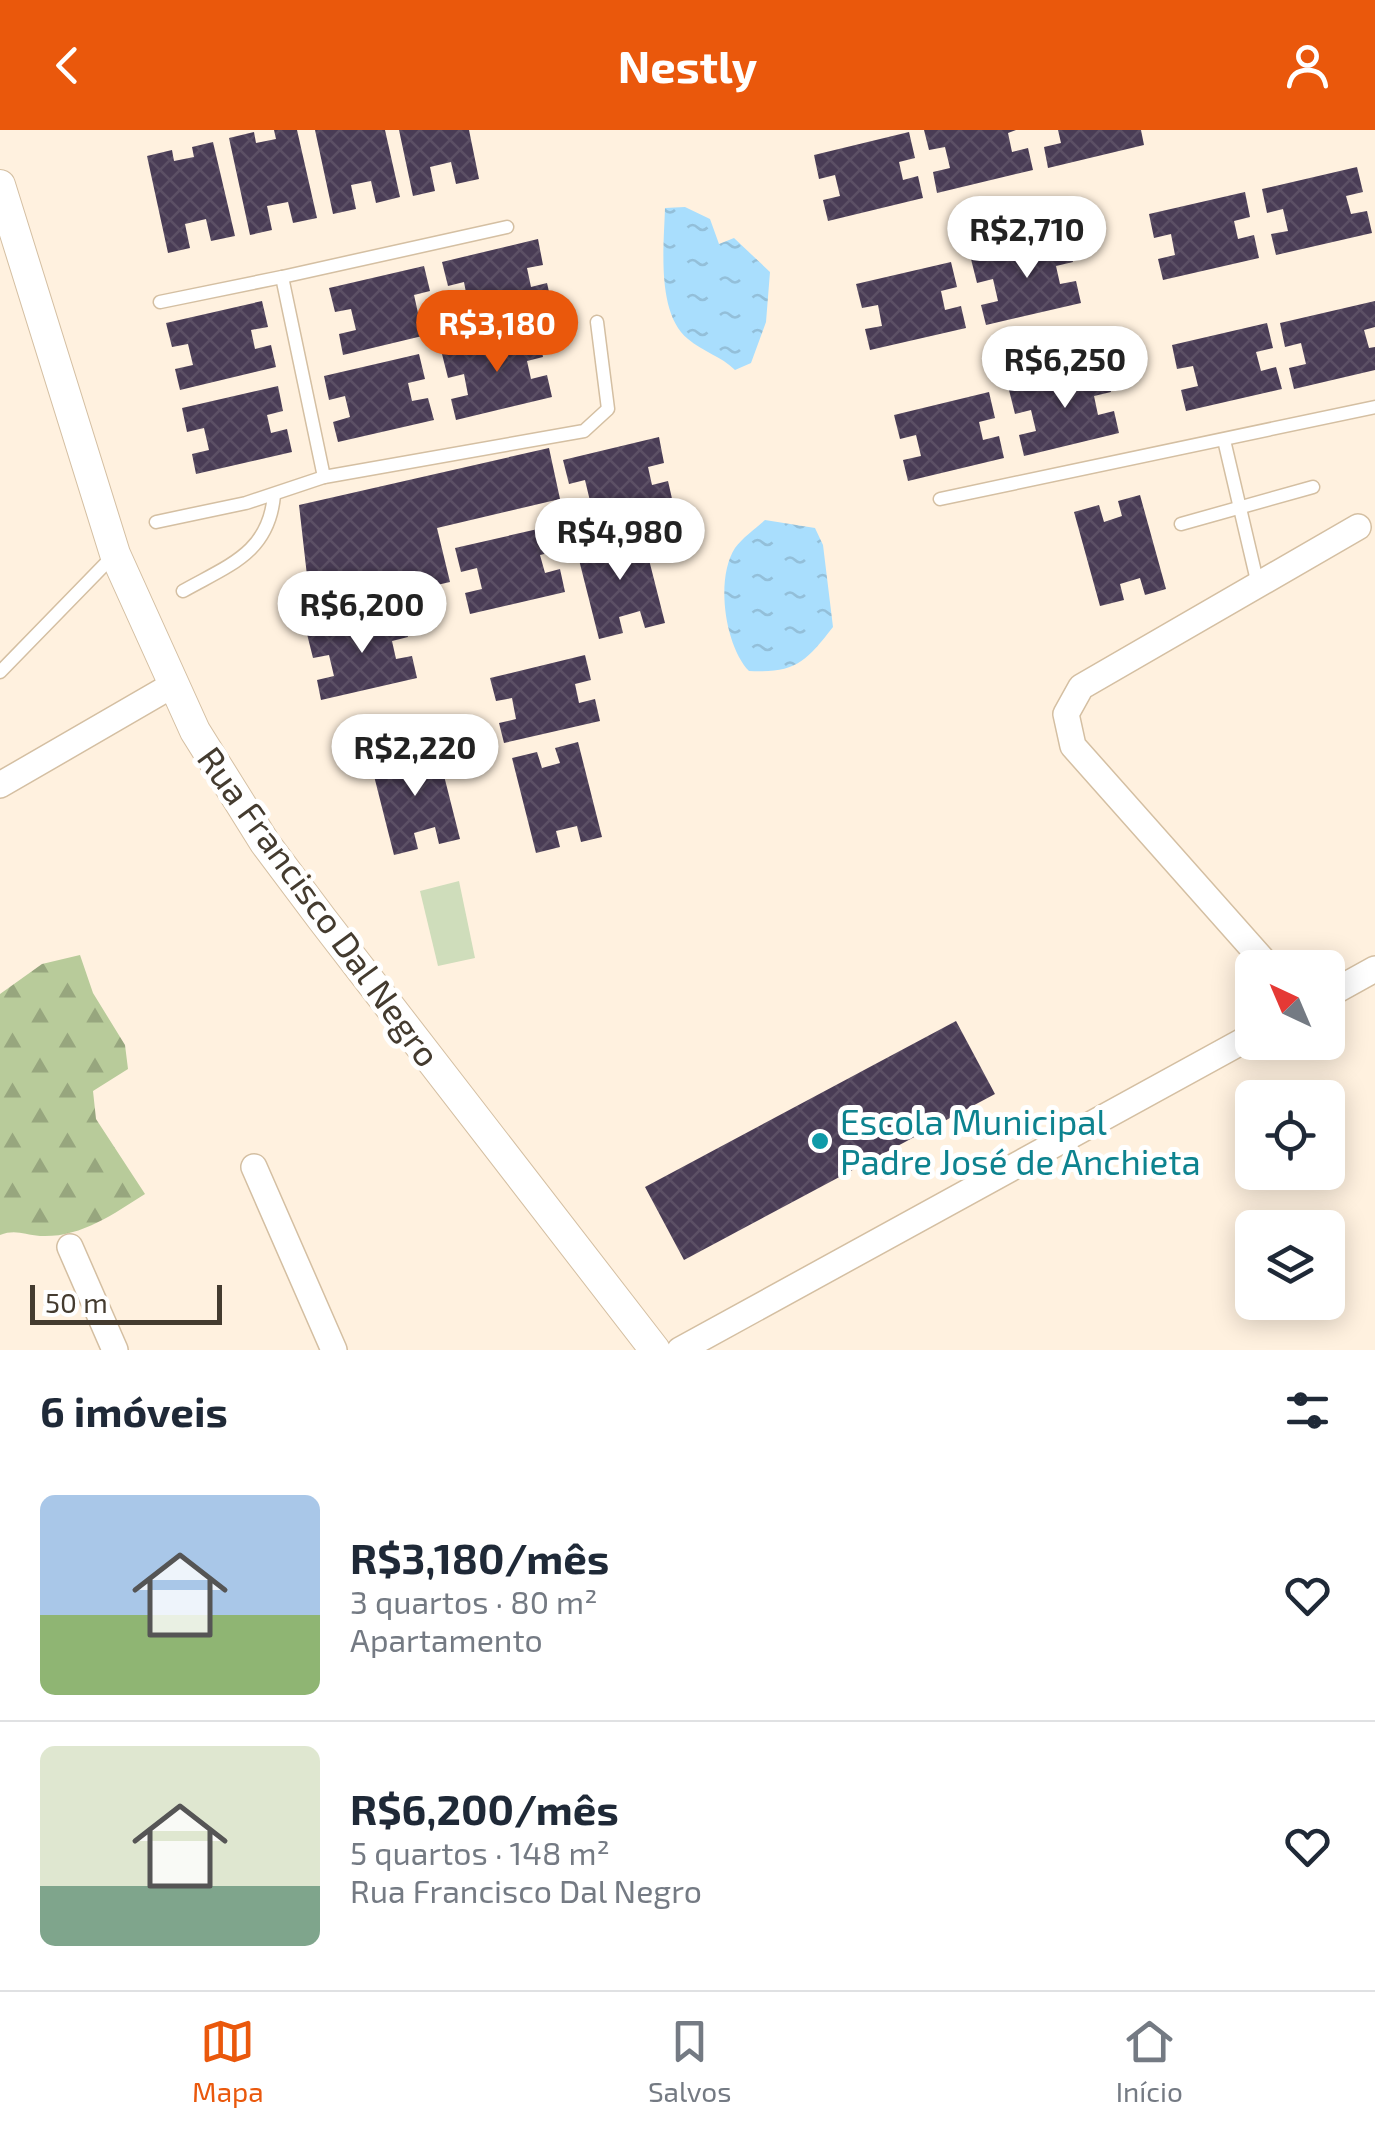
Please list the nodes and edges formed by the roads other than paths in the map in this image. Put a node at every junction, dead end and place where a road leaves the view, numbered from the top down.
1 (0, 185) edge
2 (507, 227) dead end
3 (282, 277) junction
4 (160, 302) dead end
5 (597, 322) dead end
6 (1375, 407) edge
7 (1224, 440) junction
8 (324, 477) junction
9 (1313, 487) dead end
10 (274, 495) junction
11 (940, 499) dead end
12 (1239, 508) junction
13 (156, 522) dead end
14 (1181, 524) dead end
15 (1358, 527) dead end
16 (115, 554) junction
17 (1258, 585) junction
18 (183, 591) dead end
19 (0, 672) edge
20 (171, 686) junction
21 (0, 785) edge
22 (1254, 950) edge
23 (1375, 969) edge
24 (1345, 986) edge
25 (1235, 1045) edge
26 (254, 1167) dead end
27 (70, 1246) dead end
28 (115, 1350) edge
29 (334, 1350) edge
30 (655, 1350) edge
31 (680, 1350) edge

1 - 16 street, Rua Francisco Dal Negro
2 - 3 lane
3 - 4 lane
3 - 8 lane
5 - 8 lane
6 - 7 lane
7 - 11 lane
7 - 12 lane
8 - 10 lane
9 - 12 lane
10 - 13 lane
10 - 18 lane
12 - 14 lane
12 - 17 lane
15 - 17 street
16 - 19 lane
16 - 20 street, Rua Francisco Dal Negro
17 - 22 street
20 - 21 street
20 - 30 street, Rua Francisco Dal Negro
23 - 24 street
25 - 31 street
26 - 29 street
27 - 28 street

